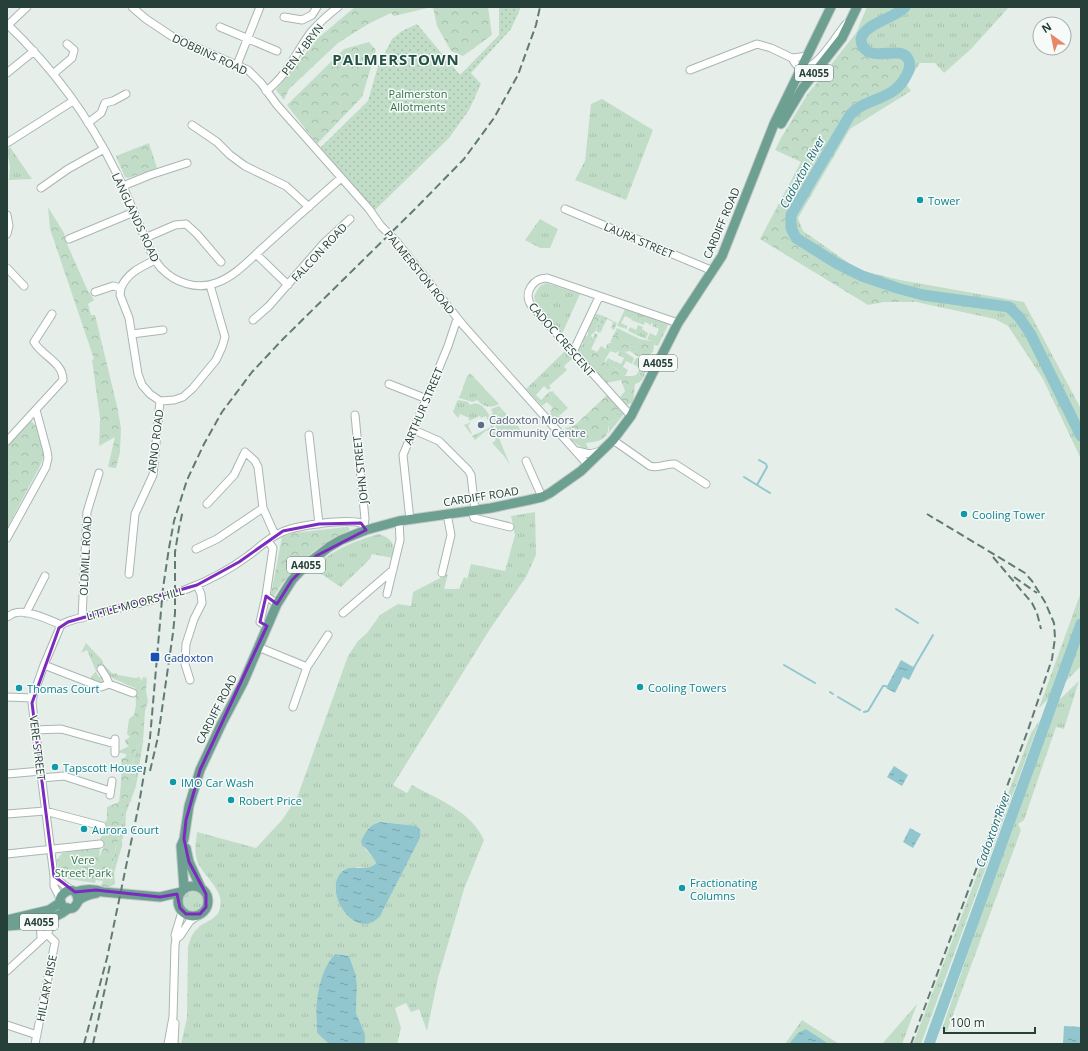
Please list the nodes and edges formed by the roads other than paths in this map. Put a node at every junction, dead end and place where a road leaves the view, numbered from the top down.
1 (27, 7) edge
2 (260, 7) edge
3 (317, 7) edge
4 (338, 7) edge
5 (831, 7) edge
6 (857, 7) edge
7 (136, 8) edge
8 (284, 16) dead end
9 (853, 17) junction
10 (8, 25) edge
11 (220, 27) dead end
12 (248, 38) junction
13 (67, 44) dead end
14 (34, 51) junction
15 (277, 51) dead end
16 (808, 56) junction
17 (792, 58) junction
18 (237, 65) junction
19 (802, 68) junction
20 (690, 70) dead end
21 (7, 73) edge
22 (53, 74) junction
23 (266, 91) junction
24 (126, 94) dead end
25 (73, 101) junction
26 (88, 122) junction
27 (192, 125) dead end
28 (769, 139) junction
29 (7, 143) edge
30 (104, 149) junction
31 (187, 163) dead end
32 (341, 178) junction
33 (123, 186) junction
34 (41, 188) dead end
35 (309, 207) junction
36 (565, 209) dead end
37 (134, 212) junction
38 (7, 215) edge
39 (350, 219) dead end
40 (7, 234) edge
41 (145, 238) junction
42 (69, 239) dead end
43 (256, 254) junction
44 (155, 260) junction
45 (221, 262) dead end
46 (7, 268) edge
47 (713, 271) junction
48 (210, 285) junction
49 (288, 285) junction
50 (24, 286) dead end
51 (121, 288) junction
52 (95, 292) dead end
53 (599, 297) junction
54 (52, 314) dead end
55 (253, 320) dead end
56 (458, 320) junction
57 (678, 323) junction
58 (163, 330) dead end
59 (132, 334) junction
60 (573, 352) junction
61 (389, 384) dead end
62 (427, 399) junction
63 (160, 401) junction
64 (36, 410) junction
65 (355, 415) dead end
66 (631, 416) junction
67 (414, 430) junction
68 (309, 435) dead end
69 (613, 440) junction
70 (7, 441) edge
71 (604, 450) junction
72 (576, 451) junction
73 (526, 460) dead end
74 (588, 465) junction
75 (99, 473) dead end
76 (706, 484) dead end
77 (542, 497) junction
78 (207, 504) dead end
79 (263, 508) junction
80 (473, 511) junction
81 (447, 514) junction
82 (410, 520) junction
83 (399, 521) junction
84 (319, 524) junction
85 (365, 527) junction
86 (510, 527) dead end
87 (275, 535) junction
88 (7, 538) edge
89 (268, 541) junction
90 (196, 549) dead end
91 (392, 570) junction
92 (442, 573) dead end
93 (129, 574) dead end
94 (45, 576) dead end
95 (196, 585) junction
96 (387, 594) dead end
97 (266, 596) junction
98 (277, 604) junction
99 (26, 613) junction
100 (343, 613) dead end
101 (7, 617) edge
102 (82, 618) junction
103 (61, 625) junction
104 (267, 626) junction
105 (328, 635) dead end
106 (258, 647) junction
107 (44, 665) junction
108 (308, 667) junction
109 (101, 670) dead end
110 (190, 680) dead end
111 (109, 684) junction
112 (133, 693) dead end
113 (7, 697) edge
114 (33, 698) junction
115 (293, 706) dead end
116 (35, 730) junction
117 (114, 754) dead end
118 (7, 774) edge
119 (41, 774) junction
120 (112, 781) dead end
121 (46, 811) junction
122 (7, 814) edge
123 (102, 826) dead end
124 (184, 839) junction
125 (100, 844) dead end
126 (51, 850) junction
127 (7, 854) edge
128 (54, 876) junction
129 (201, 888) junction
130 (182, 890) junction
131 (75, 895) junction
132 (160, 898) junction
133 (60, 900) junction
134 (68, 909) junction
135 (181, 910) junction
136 (43, 912) junction
137 (200, 914) junction
138 (55, 917) junction
139 (7, 920) edge
140 (41, 922) junction
141 (7, 926) edge
142 (44, 936) junction
143 (176, 939) junction
144 (7, 971) edge
145 (174, 1017) junction
146 (7, 1025) edge
147 (37, 1035) junction
148 (35, 1044) edge
149 (168, 1044) edge
150 (174, 1044) edge

1 - 10 street
2 - 12 street
3 - 8 street
4 - 23 street, PEN Y BRYN
5 - 16 main road, CARDIFF ROAD / A4055
6 - 9 main road, CARDIFF ROAD / A4055
7 - 18 street, DOBBINS ROAD
9 - 19 street
9 - 28 main road, CARDIFF ROAD / A4055
10 - 14 street, LANGLANDS ROAD
11 - 12 street
12 - 15 street
12 - 18 street
13 - 22 street
14 - 21 street
14 - 22 street, LANGLANDS ROAD
16 - 17 street
16 - 19 main road, CARDIFF ROAD / A4055
17 - 19 street
17 - 20 street
18 - 23 street, DOBBINS ROAD
19 - 28 main road, CARDIFF ROAD / A4055
22 - 25 street, LANGLANDS ROAD
23 - 32 street, PALMERSTON ROAD
24 - 26 street
25 - 26 street, LANGLANDS ROAD
25 - 29 street
26 - 30 street, LANGLANDS ROAD
27 - 35 street
28 - 47 main road, CARDIFF ROAD / A4055
30 - 33 street, LANGLANDS ROAD
30 - 34 street
31 - 33 street
32 - 35 street, LANGLANDS ROAD
32 - 56 street, PALMERSTON ROAD, bridge
33 - 37 street, LANGLANDS ROAD
35 - 43 street, LANGLANDS ROAD
36 - 47 street, LAURA STREET
37 - 41 street, LANGLANDS ROAD
37 - 42 street
38 - 40 street
39 - 49 street, FALCON ROAD
41 - 44 street, LANGLANDS ROAD
41 - 45 street
43 - 48 street, LANGLANDS ROAD
43 - 49 street, FALCON ROAD
44 - 48 street, LANGLANDS ROAD
44 - 51 street
46 - 50 street
47 - 57 main road, CARDIFF ROAD / A4055
48 - 63 street
49 - 55 street, FALCON ROAD
51 - 52 street
51 - 59 street
53 - 57 street, CADOC CRESCENT
53 - 60 street
53 - 60 street, CADOC CRESCENT
54 - 64 street
56 - 62 street, ARTHUR STREET
56 - 72 street, PALMERSTON ROAD
57 - 66 main road, CARDIFF ROAD / A4055
58 - 59 street
59 - 63 street
60 - 66 street, CADOC CRESCENT
61 - 62 street
62 - 67 street, ARTHUR STREET
63 - 93 street, ARNO ROAD
64 - 70 street
64 - 88 street
65 - 85 street, JOHN STREET
66 - 69 main road, CARDIFF ROAD / A4055
67 - 80 street
67 - 82 street, ARTHUR STREET
68 - 84 street
69 - 71 main road, CARDIFF ROAD / A4055
69 - 76 street
71 - 72 street
71 - 74 main road, CARDIFF ROAD / A4055
72 - 74 street, PALMERSTON ROAD
73 - 77 street
74 - 77 main road, CARDIFF ROAD / A4055
75 - 102 street, OLDMILL ROAD
77 - 80 main road, CARDIFF ROAD / A4055
78 - 79 street
79 - 87 street
79 - 90 street
80 - 81 main road, CARDIFF ROAD / A4055
80 - 86 street
81 - 82 main road, CARDIFF ROAD / A4055
81 - 92 street
82 - 83 main road, CARDIFF ROAD / A4055
83 - 85 main road, CARDIFF ROAD / A4055
83 - 91 street
84 - 85 street, LITTLE MOORS HILL
84 - 87 street, LITTLE MOORS HILL
85 - 98 main road, CARDIFF ROAD / A4055
87 - 89 street, LITTLE MOORS HILL
89 - 95 street, LITTLE MOORS HILL
89 - 97 street
91 - 96 street
91 - 100 street
94 - 99 street
95 - 102 street, LITTLE MOORS HILL
95 - 110 street
97 - 98 street
97 - 104 street
98 - 104 main road, CARDIFF ROAD / A4055
99 - 101 street
99 - 103 street
102 - 103 street, LITTLE MOORS HILL
103 - 107 street, VERE STREET
104 - 106 main road, CARDIFF ROAD / A4055
105 - 108 street
106 - 108 street
106 - 124 main road, CARDIFF ROAD / A4055
107 - 111 street
107 - 114 street, VERE STREET
108 - 115 street
109 - 111 street
111 - 112 street
113 - 114 street
114 - 116 street, VERE STREET
116 - 117 street
116 - 119 street, VERE STREET
118 - 119 street
119 - 120 street
119 - 121 street, VERE STREET
121 - 122 street
121 - 123 street
121 - 126 street, VERE STREET
124 - 129 main road, CARDIFF ROAD / A4055
124 - 130 main road, CARDIFF ROAD / A4055
125 - 126 street
126 - 127 street
126 - 128 street, VERE STREET
128 - 131 street
128 - 133 street, VERE STREET
129 - 130 main road
129 - 137 main road
130 - 132 main road, A4055
130 - 135 main road
131 - 132 main road, A4055
131 - 133 main road, A4055
131 - 134 main road, A4055
132 - 135 main road, A4055
133 - 134 main road, A4055
133 - 136 main road, A4055
134 - 138 main road, A4055
135 - 137 main road
135 - 143 street
136 - 139 main road, A4055
136 - 140 street
137 - 143 street
138 - 140 main road, A4055
138 - 142 street
140 - 141 main road, A4055
140 - 142 street
142 - 144 street
142 - 147 street, HILLARY RISE
143 - 145 street
145 - 149 street
145 - 150 street
146 - 147 street
147 - 148 street, HILLARY RISE

